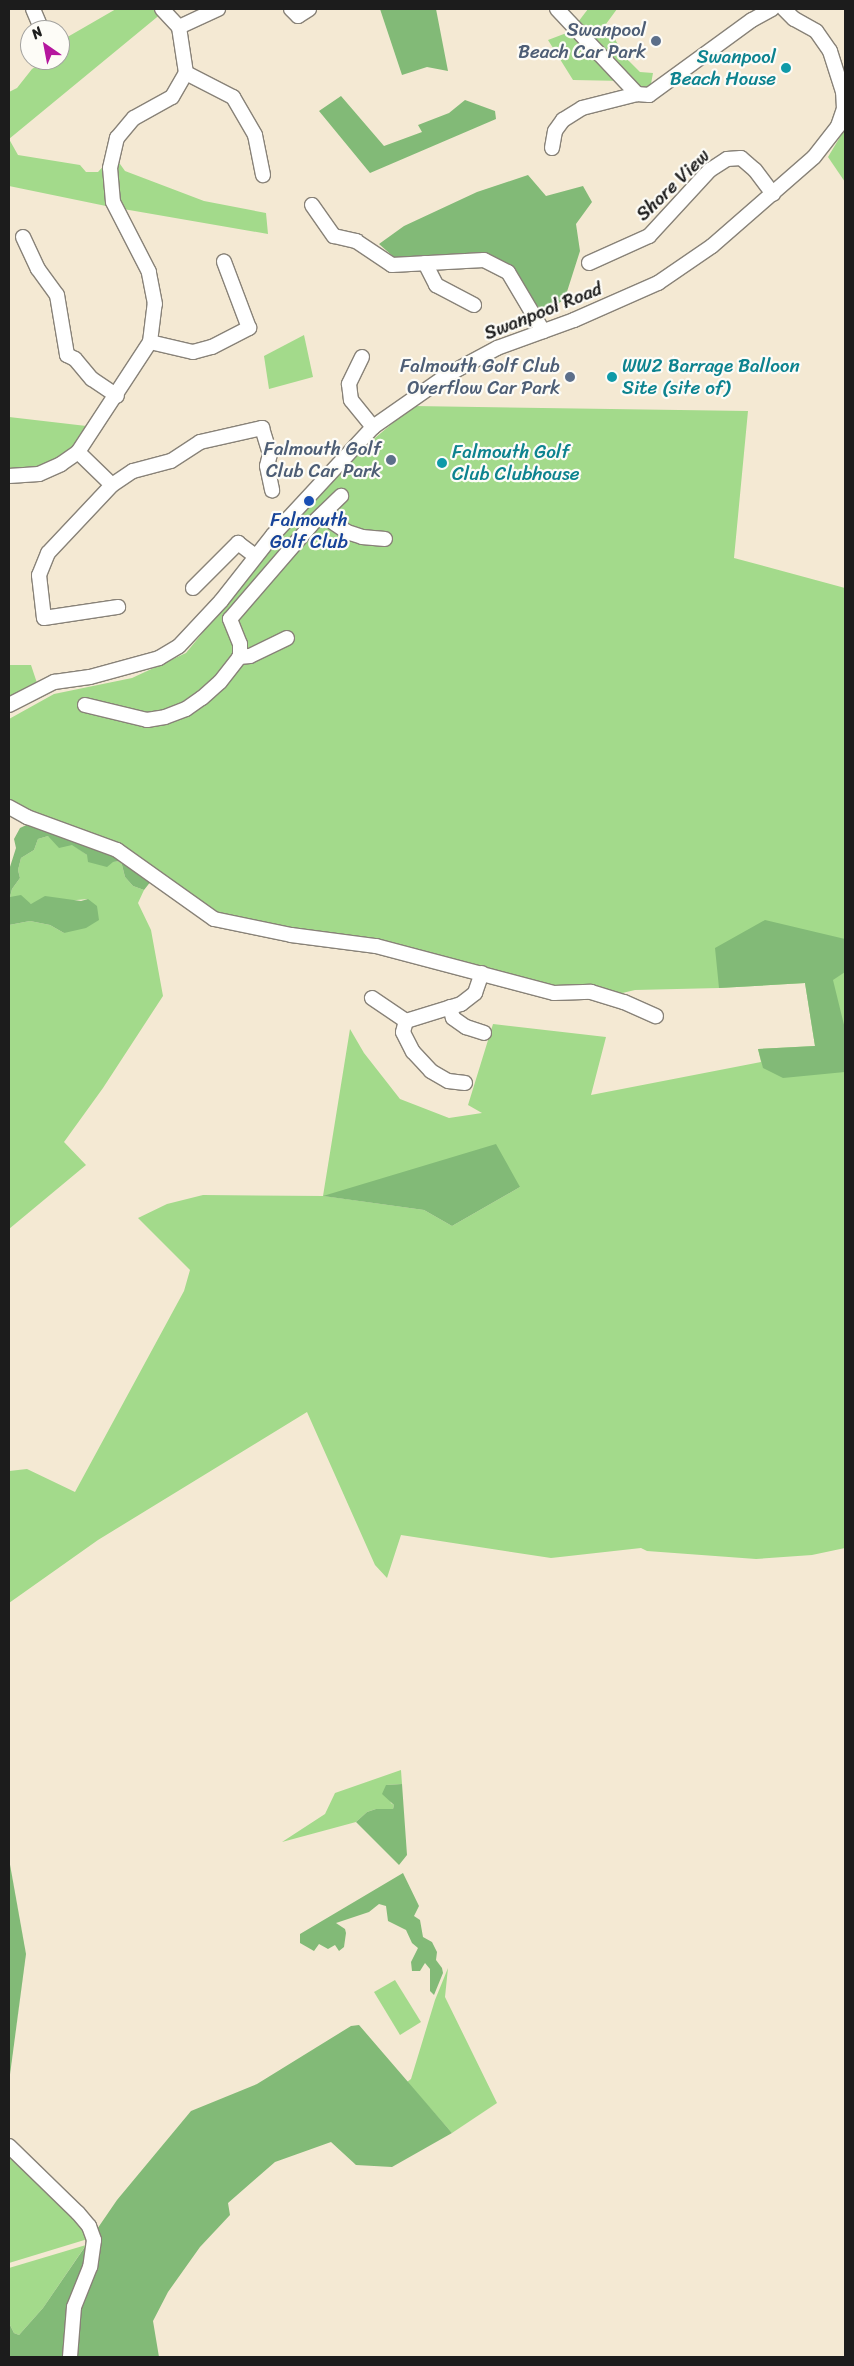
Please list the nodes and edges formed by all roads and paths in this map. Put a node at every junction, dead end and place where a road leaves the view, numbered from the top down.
1 (162, 9) edge
2 (218, 9) edge
3 (291, 9) edge
4 (310, 9) edge
5 (556, 9) edge
6 (772, 9) edge
7 (784, 9) edge
8 (180, 27) junction
9 (186, 73) junction
10 (638, 94) junction
11 (552, 148) dead end
12 (263, 175) dead end
13 (773, 194) junction
14 (312, 205) dead end
15 (23, 237) dead end
16 (224, 262) dead end
17 (425, 263) junction
18 (589, 263) dead end
19 (474, 305) dead end
20 (544, 331) junction
21 (150, 342) junction
22 (362, 357) dead end
23 (117, 396) junction
24 (373, 428) junction
25 (78, 452) junction
26 (9, 476) edge
27 (112, 485) junction
28 (272, 490) dead end
29 (341, 496) dead end
30 (322, 514) junction
31 (385, 539) dead end
32 (255, 556) junction
33 (193, 588) dead end
34 (118, 607) dead end
35 (287, 638) dead end
36 (239, 657) junction
37 (9, 704) edge
38 (85, 705) dead end
39 (9, 807) edge
40 (482, 973) junction
41 (372, 998) dead end
42 (450, 1007) junction
43 (656, 1016) dead end
44 (406, 1020) junction
45 (484, 1033) dead end
46 (465, 1083) dead end
47 (9, 2146) edge
48 (70, 2357) edge

1 - 8 street
2 - 8 street
3 - 4 street
5 - 10 street
6 - 10 street
7 - 13 street, Swanpool Road
8 - 9 street
9 - 12 street
9 - 21 street
10 - 11 street
13 - 18 street, Shore View
13 - 20 street, Swanpool Road
14 - 17 street
15 - 23 street
16 - 21 street
17 - 19 street
17 - 20 street
20 - 24 street, Swanpool Road
21 - 23 street
22 - 24 street
23 - 25 street
24 - 32 street, Swanpool Road
25 - 26 street
25 - 27 street
27 - 28 street
27 - 34 street
29 - 30 street
30 - 31 street
30 - 36 street
32 - 33 street
32 - 37 street, Swanpool Road
35 - 36 street
36 - 38 street
39 - 40 street
40 - 42 street
40 - 43 street
41 - 44 street
42 - 44 street
42 - 45 street
44 - 46 street
47 - 48 street

